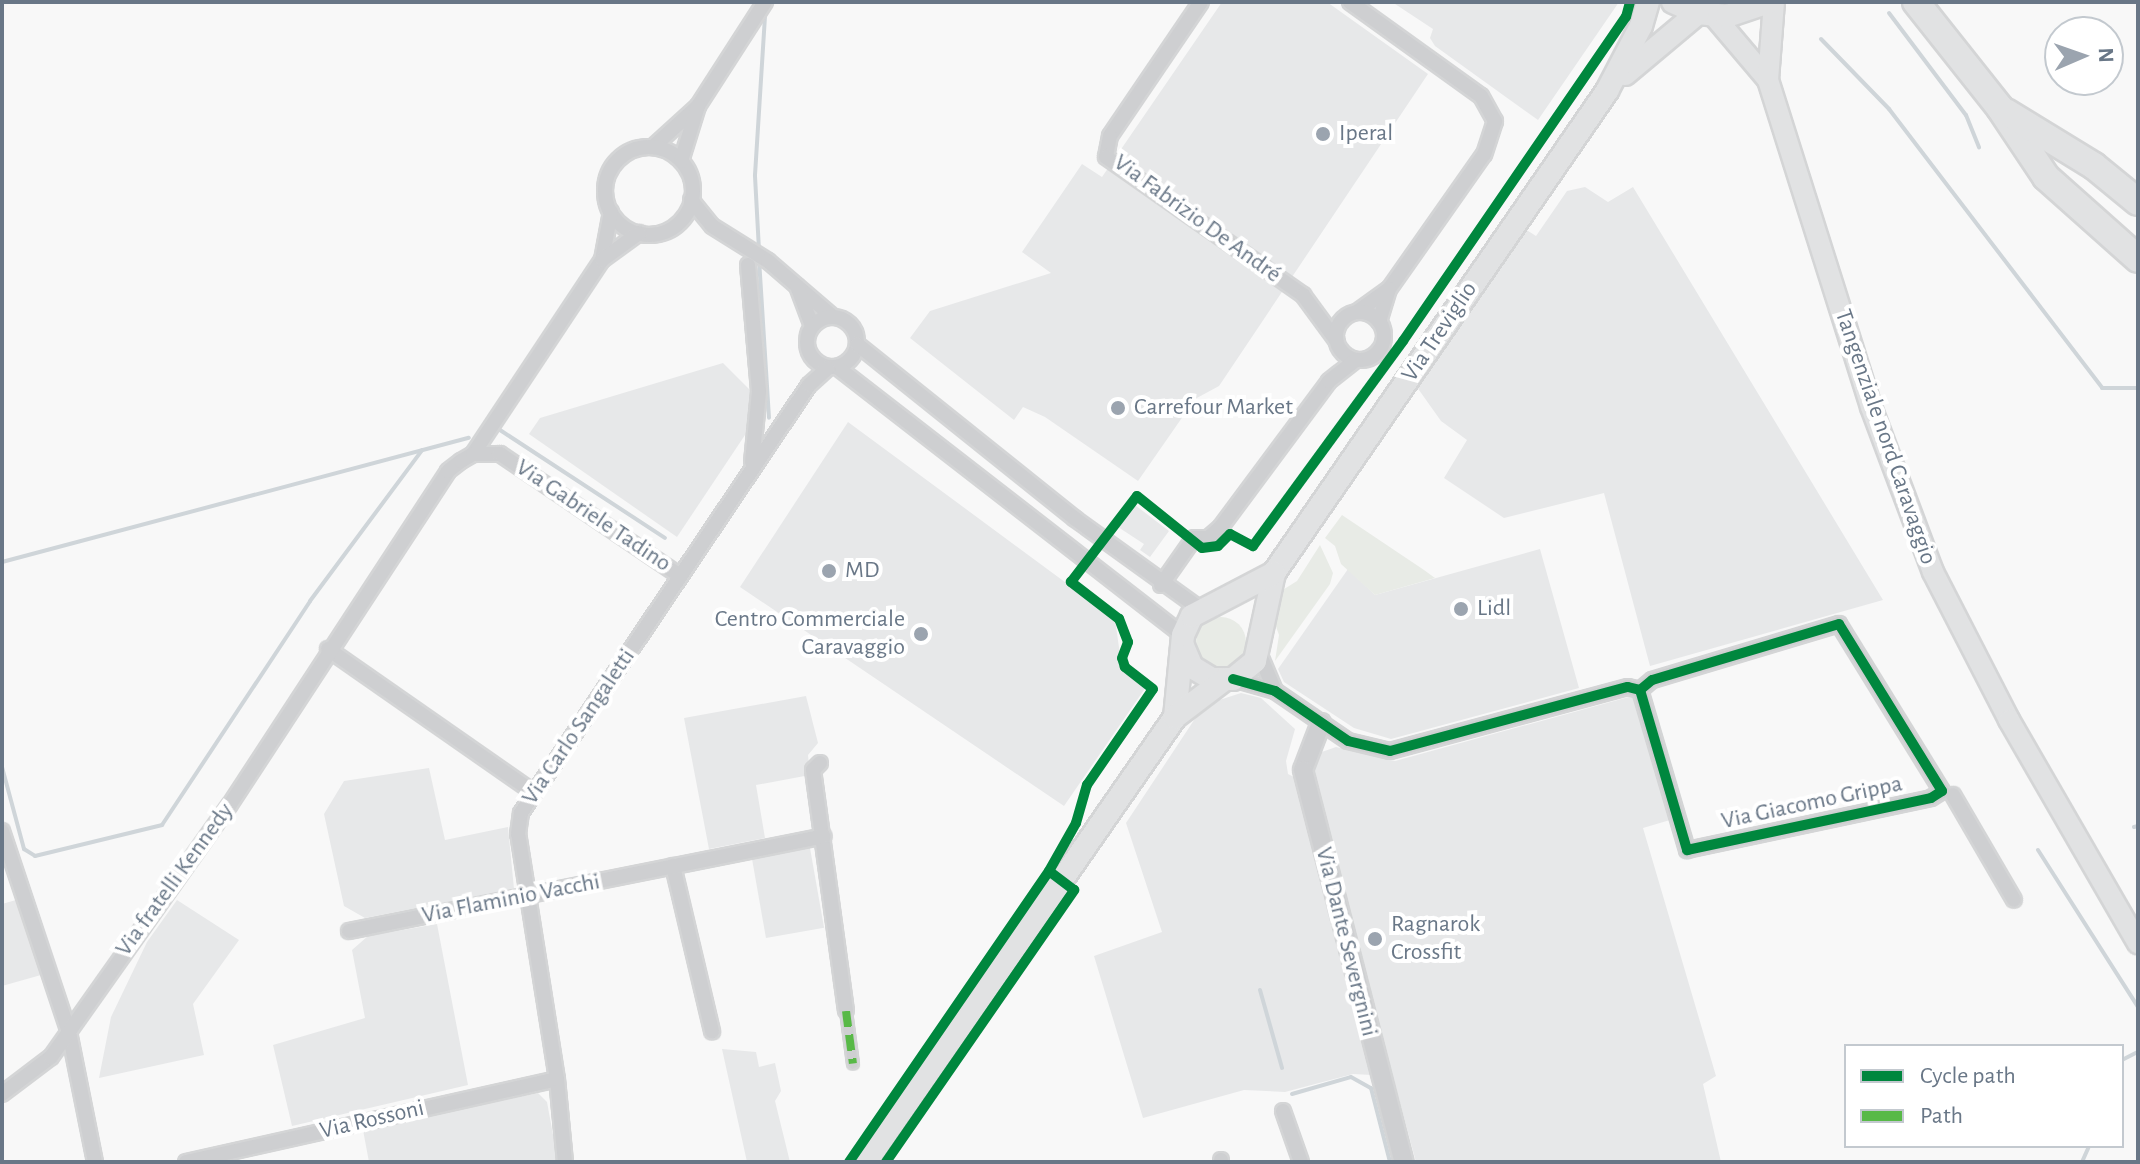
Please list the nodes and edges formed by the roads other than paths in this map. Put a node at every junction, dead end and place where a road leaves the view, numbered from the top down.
1 (765, 2) edge
2 (1201, 2) edge
3 (1350, 2) edge
4 (1648, 2) edge
5 (1673, 2) edge
6 (1772, 2) edge
7 (1916, 2) edge
8 (1706, 14) junction
9 (1768, 80) junction
10 (1607, 91) junction
11 (698, 106) junction
12 (2000, 108) junction
13 (653, 147) junction
14 (681, 161) junction
15 (691, 200) junction
16 (2138, 202) edge
17 (611, 212) junction
18 (680, 221) junction
19 (712, 226) junction
20 (639, 233) junction
21 (2138, 259) edge
22 (602, 260) junction
23 (748, 265) dead end
24 (795, 282) junction
25 (1389, 289) junction
26 (1314, 310) junction
27 (1354, 313) junction
28 (833, 317) junction
29 (1379, 322) junction
30 (812, 326) junction
31 (857, 344) junction
32 (1338, 344) junction
33 (810, 356) junction
34 (1356, 360) junction
35 (833, 368) junction
36 (1329, 381) junction
37 (809, 385) junction
38 (473, 454) junction
39 (1001, 460) junction
40 (751, 470) junction
41 (987, 480) junction
42 (1274, 573) junction
43 (680, 576) junction
44 (1161, 585) junction
45 (1210, 606) junction
46 (1183, 640) junction
47 (1259, 648) junction
48 (328, 649) junction
49 (1228, 680) junction
50 (1640, 690) junction
51 (1275, 691) junction
52 (1175, 717) junction
53 (1321, 723) junction
54 (820, 763) dead end
55 (533, 792) junction
56 (1953, 795) dead end
57 (2, 831) edge
58 (824, 836) junction
59 (673, 866) junction
60 (527, 897) junction
61 (2014, 900) dead end
62 (349, 931) dead end
63 (2138, 943) edge
64 (846, 1011) joint
65 (712, 1031) dead end
66 (69, 1032) junction
67 (853, 1064) dead end
68 (557, 1079) junction
69 (2, 1094) edge
70 (1283, 1111) dead end
71 (95, 1162) edge
72 (186, 1162) edge
73 (565, 1162) edge
74 (866, 1162) edge
75 (1301, 1162) edge
76 (1404, 1162) edge

1 - 11 street
2 - 26 street, Via Fabrizio De André
3 - 25 street
4 - 10 main road, Via Treviglio
5 - 8 main road
6 - 8 main road
6 - 9 main road, Tangenziale nord Caravaggio
7 - 12 highway
8 - 9 main road, Tangenziale nord Caravaggio
8 - 10 main road, Via Treviglio
9 - 63 main road, Tangenziale nord Caravaggio
10 - 42 main road, Via Treviglio
11 - 13 street
11 - 14 street
12 - 16 highway
12 - 21 highway
13 - 14 street
13 - 17 street
14 - 15 street
15 - 18 street
15 - 19 street
17 - 20 street
17 - 22 street
18 - 19 street
18 - 20 street
19 - 24 street
20 - 22 street
22 - 38 street
23 - 40 street
24 - 28 street
24 - 30 street
25 - 27 street
25 - 29 street
26 - 27 street
26 - 32 street, Via Fabrizio De André
27 - 29 street
27 - 32 street
28 - 30 street
28 - 31 street
29 - 34 street
30 - 33 street
31 - 35 street
31 - 39 street
32 - 34 street
32 - 36 street
33 - 35 street
33 - 37 street
34 - 36 street
35 - 37 street, Via Gabriele Tadino
35 - 41 street
36 - 44 street
37 - 40 street, Via Gabriele Tadino
38 - 43 street, Via Gabriele Tadino
38 - 48 street
39 - 41 street
39 - 44 street
40 - 43 street, Via Gabriele Tadino
41 - 46 street
42 - 45 main road
42 - 47 main road
43 - 55 street, Via Carlo Sangaletti
44 - 45 street
45 - 46 main road
45 - 47 main road
46 - 49 main road
46 - 52 main road
47 - 49 main road
47 - 51 street
48 - 55 street
48 - 66 street, Via fratelli Kennedy
49 - 51 street, Via Giacomo Grippa
49 - 52 main road
50 - 50 street, Via Giacomo Grippa
50 - 53 street, Via Giacomo Grippa
51 - 53 street, Via Giacomo Grippa
52 - 74 main road
53 - 76 street, Via Dante Severgnini
54 - 58 street
55 - 60 street, Via Carlo Sangaletti
56 - 61 street
57 - 66 street
58 - 59 street, Via Flaminio Vacchi
58 - 64 street
59 - 60 street, Via Flaminio Vacchi
59 - 65 street
60 - 62 street, Via Flaminio Vacchi
60 - 68 street, Via Carlo Sangaletti
64 - 67 street
66 - 69 street, Via fratelli Kennedy
66 - 71 street
68 - 72 street, Via Rossoni
68 - 73 street, Via Carlo Sangaletti
70 - 75 street

